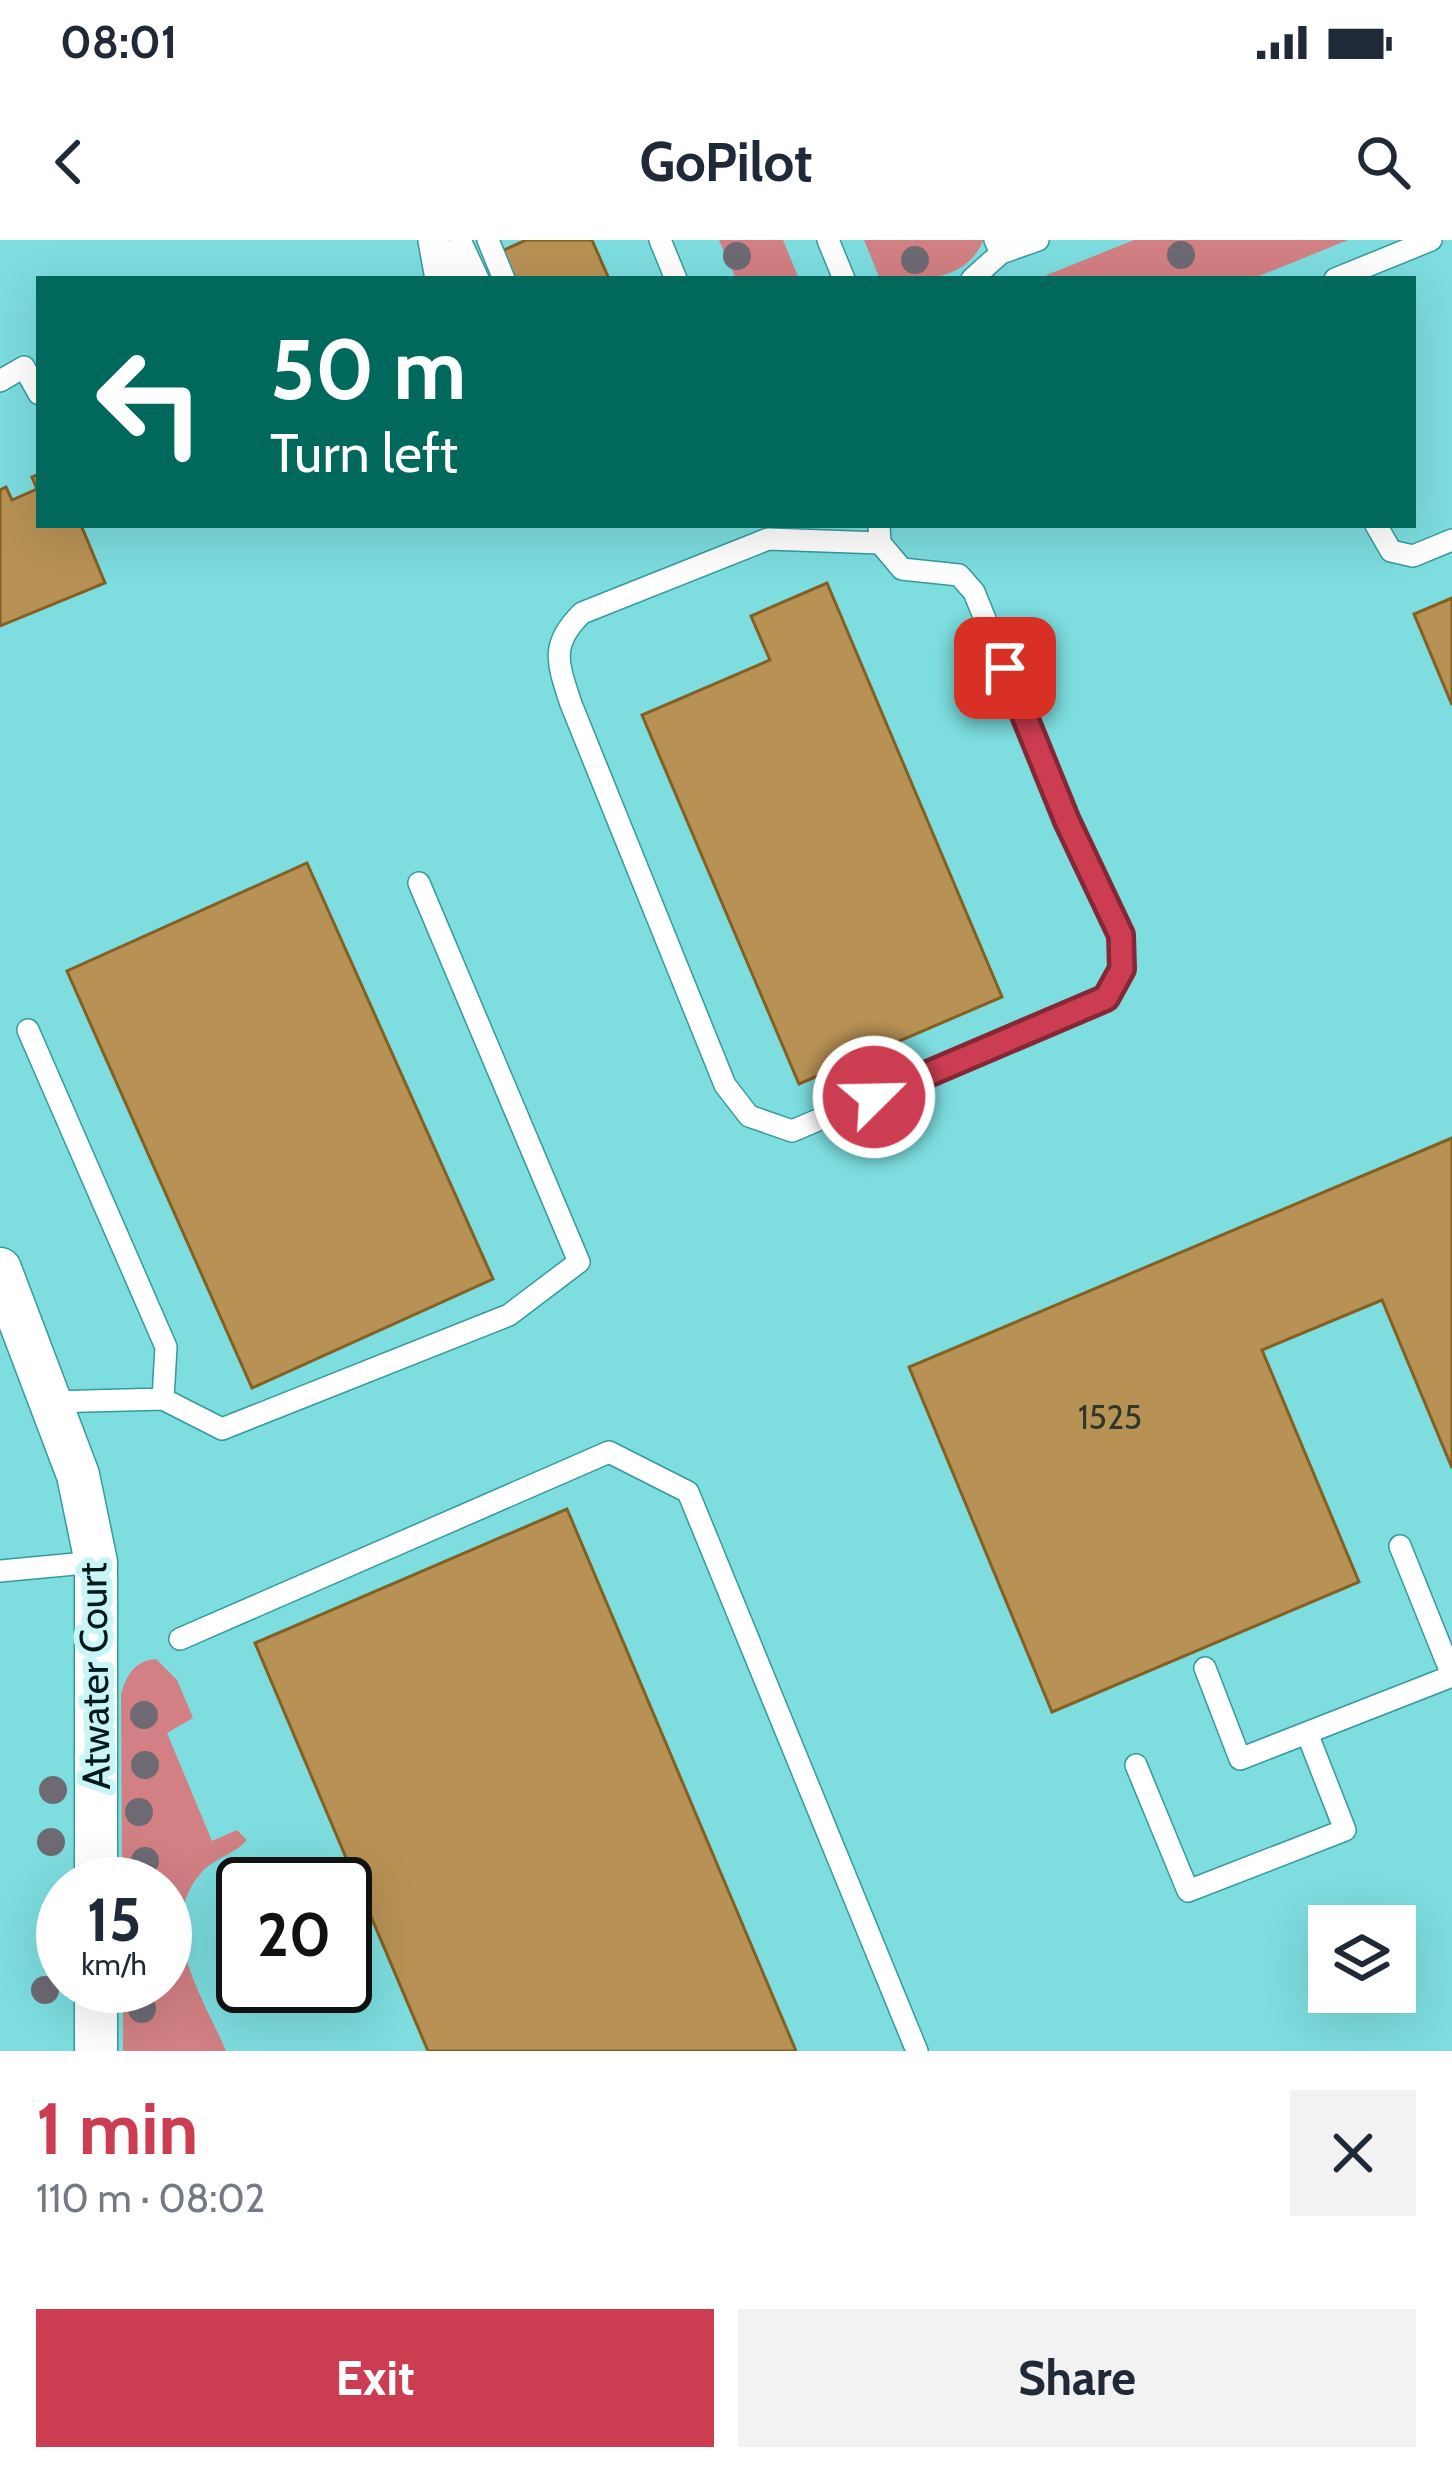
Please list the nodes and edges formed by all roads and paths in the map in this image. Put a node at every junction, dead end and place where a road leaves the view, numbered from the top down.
1 (433, 240) edge
2 (460, 240) edge
3 (488, 240) edge
4 (660, 240) edge
5 (828, 240) edge
6 (1038, 240) edge
7 (1431, 240) edge
8 (998, 247) edge
9 (436, 276) edge
10 (444, 276) edge
11 (455, 276) edge
12 (477, 276) edge
13 (503, 276) edge
14 (675, 276) edge
15 (843, 276) edge
16 (974, 276) edge
17 (1342, 276) edge
18 (0, 381) edge
19 (36, 389) edge
20 (1378, 528) edge
21 (880, 534) edge
22 (1452, 540) edge
23 (419, 883) dead end
24 (28, 1030) dead end
25 (0, 1269) edge
26 (163, 1399) junction
27 (50, 1402) junction
28 (1400, 1546) dead end
29 (96, 1562) junction
30 (0, 1571) edge
31 (181, 1639) dead end
32 (1205, 1668) dead end
33 (1452, 1675) edge
34 (1307, 1733) junction
35 (1136, 1765) dead end
36 (96, 1857) edge
37 (96, 2013) edge
38 (96, 2051) edge
39 (917, 2051) edge

1 - 9 lane
1 - 10 lane
1 - 11 lane
2 - 12 lane
3 - 13 lane
4 - 14 lane
5 - 15 lane
6 - 8 lane
7 - 17 lane
8 - 16 lane
18 - 19 lane
20 - 22 lane
21 - 21 lane
23 - 26 lane
24 - 26 lane
25 - 27 street, Atwater Court
26 - 27 lane
27 - 29 street, Atwater Court
28 - 33 lane
29 - 30 lane
29 - 36 street, Atwater Court
31 - 39 lane
32 - 34 lane
33 - 34 lane
34 - 35 lane
37 - 38 street

